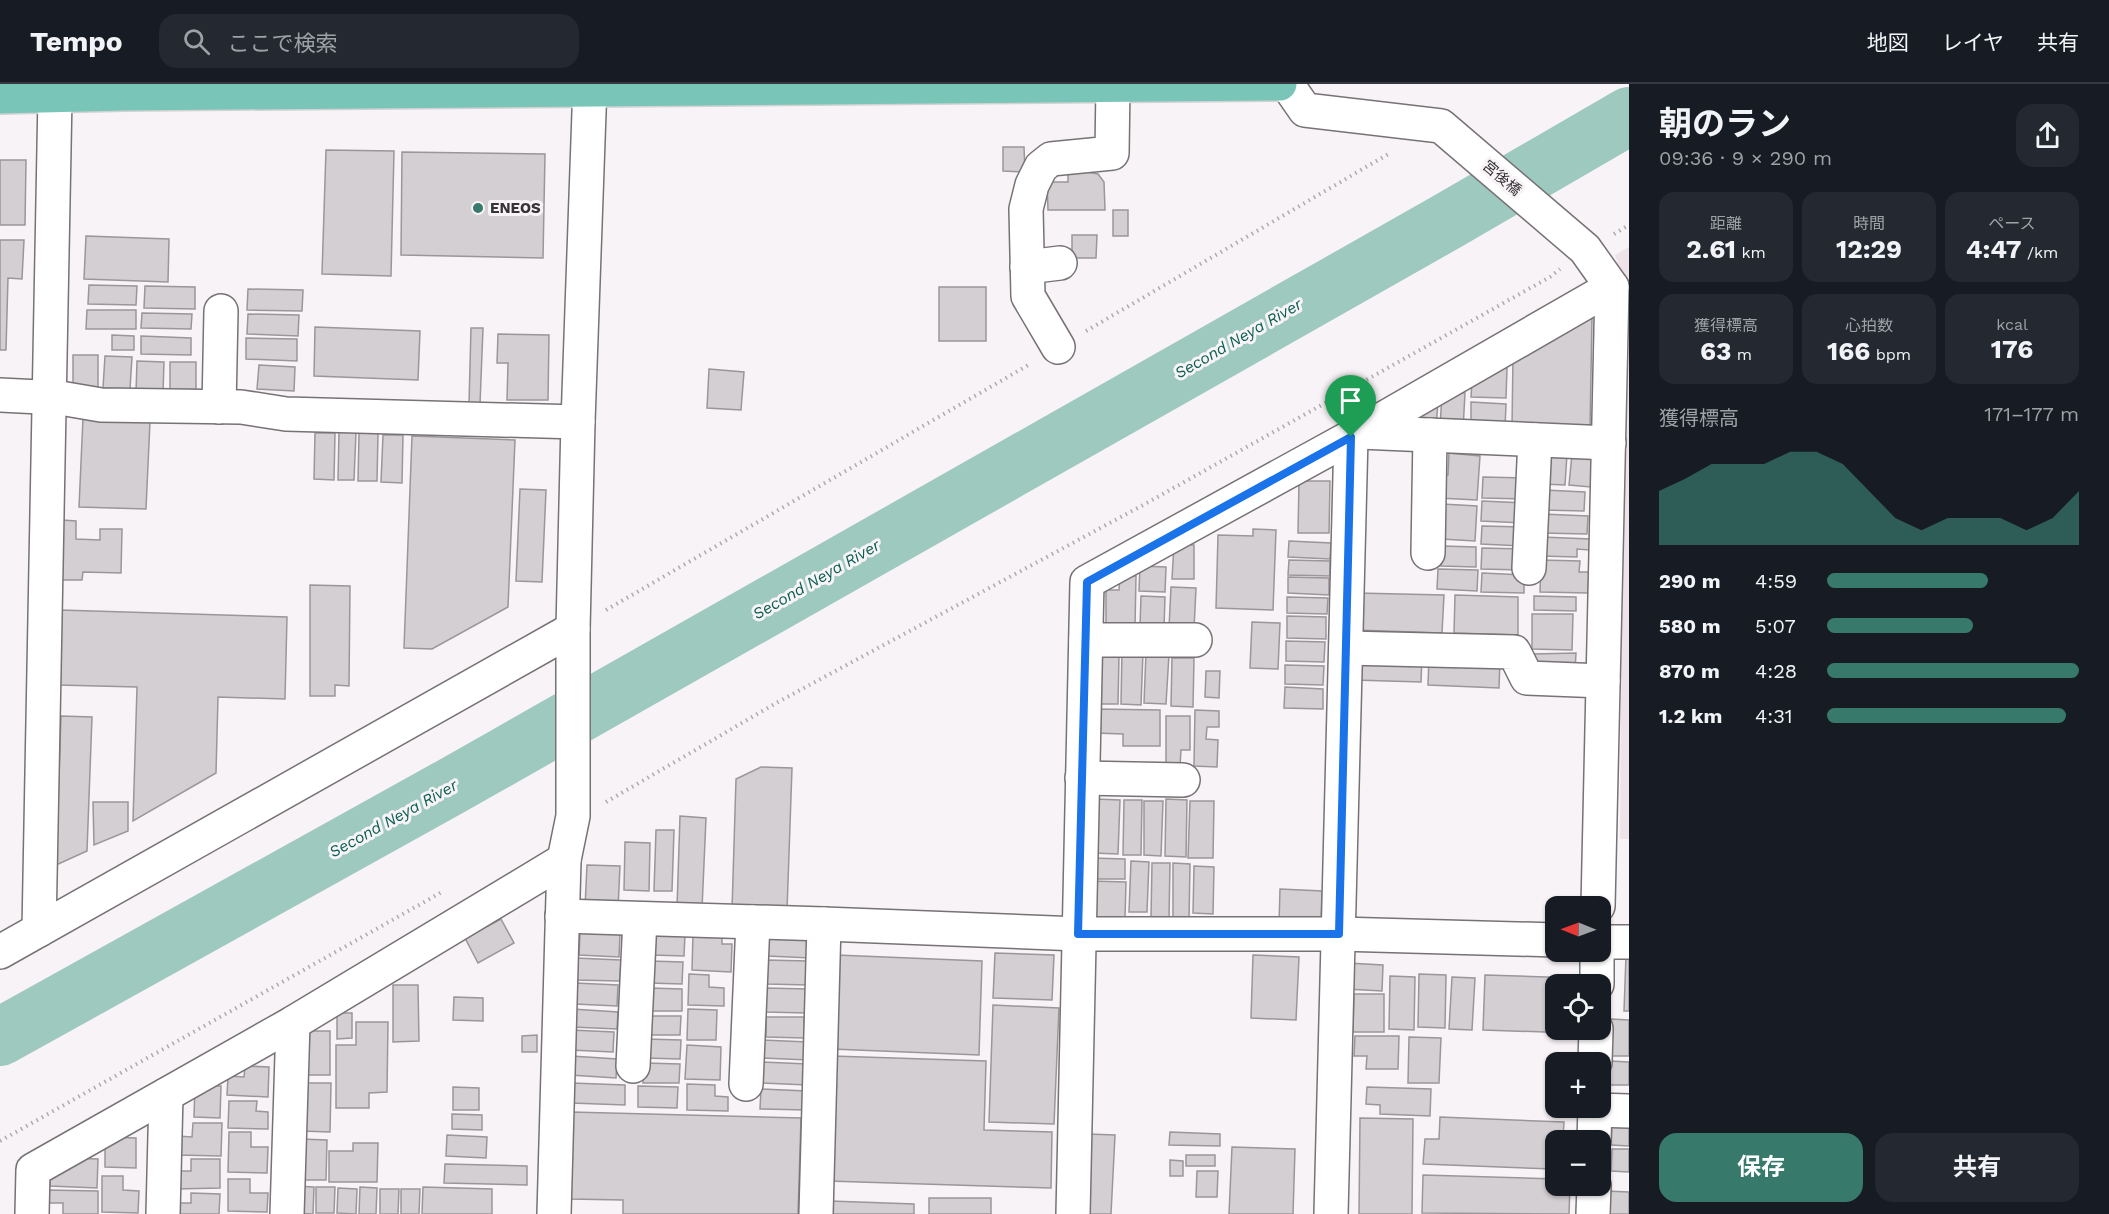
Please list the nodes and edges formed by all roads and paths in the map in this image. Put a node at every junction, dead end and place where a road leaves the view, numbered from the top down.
1 (284, 84) edge
2 (1280, 84) edge
3 (1287, 84) edge
4 (1113, 85) edge
5 (590, 87) edge
6 (350, 91) junction
7 (54, 96) junction
8 (0, 97) edge
9 (1391, 153) dead end
10 (1574, 239) junction
11 (1060, 263) dead end
12 (1027, 267) junction
13 (1612, 286) junction
14 (221, 311) dead end
15 (1058, 347) junction
16 (0, 395) edge
17 (49, 397) junction
18 (219, 407) junction
19 (578, 422) junction
20 (1355, 435) junction
21 (1430, 435) junction
22 (1535, 440) junction
23 (1609, 443) junction
24 (1428, 553) dead end
25 (1529, 568) dead end
26 (573, 639) junction
27 (1086, 640) junction
28 (1195, 640) dead end
29 (1346, 648) junction
30 (1603, 681) junction
31 (1082, 778) junction
32 (1183, 780) dead end
33 (573, 806) junction
34 (564, 860) junction
35 (446, 890) dead end
36 (1598, 896) edge
37 (562, 916) junction
38 (640, 919) junction
39 (753, 922) junction
40 (824, 924) junction
41 (39, 930) junction
42 (1078, 934) junction
43 (1339, 934) junction
44 (1545, 940) edge
45 (1611, 942) edge
46 (1629, 942) edge
47 (0, 952) edge
48 (293, 1023) junction
49 (633, 1066) dead end
50 (746, 1084) dead end
51 (166, 1095) junction
52 (1629, 1111) edge
53 (1595, 1119) edge
54 (0, 1141) edge
55 (1593, 1196) edge
56 (32, 1214) edge
57 (163, 1214) edge
58 (287, 1214) edge
59 (554, 1214) edge
60 (816, 1214) edge
61 (1073, 1214) edge
62 (1331, 1214) edge
63 (1593, 1214) edge

1 - 6 main road
2 - 4 main road
3 - 10 street, 宮後橋
4 - 5 main road
4 - 12 street
5 - 6 main road
5 - 19 street
6 - 7 main road
7 - 8 main road
7 - 17 street
9 - 15 path
10 - 13 street, 宮後橋
10 - 33 path
11 - 12 street
12 - 15 street
13 - 20 street
13 - 23 street
14 - 18 street
15 - 26 path
16 - 17 street
17 - 18 street
17 - 41 street
18 - 19 street
19 - 26 street
20 - 21 street
20 - 27 street
20 - 29 street
21 - 22 street
21 - 24 street
22 - 23 street
22 - 25 street
23 - 30 street
26 - 33 street
26 - 41 street
27 - 28 street
27 - 31 street
29 - 30 street
29 - 43 street
30 - 36 street
31 - 32 street
31 - 42 street
33 - 34 street
34 - 37 street
34 - 48 street
35 - 54 path
37 - 38 street
37 - 59 street
38 - 39 street
38 - 49 street
39 - 40 street
39 - 50 street
40 - 42 street
40 - 60 street
41 - 47 street
42 - 43 street
42 - 61 street
43 - 44 street
43 - 62 street
45 - 46 street
48 - 51 street
48 - 58 street
51 - 56 street
51 - 57 street
52 - 53 street
55 - 63 street

